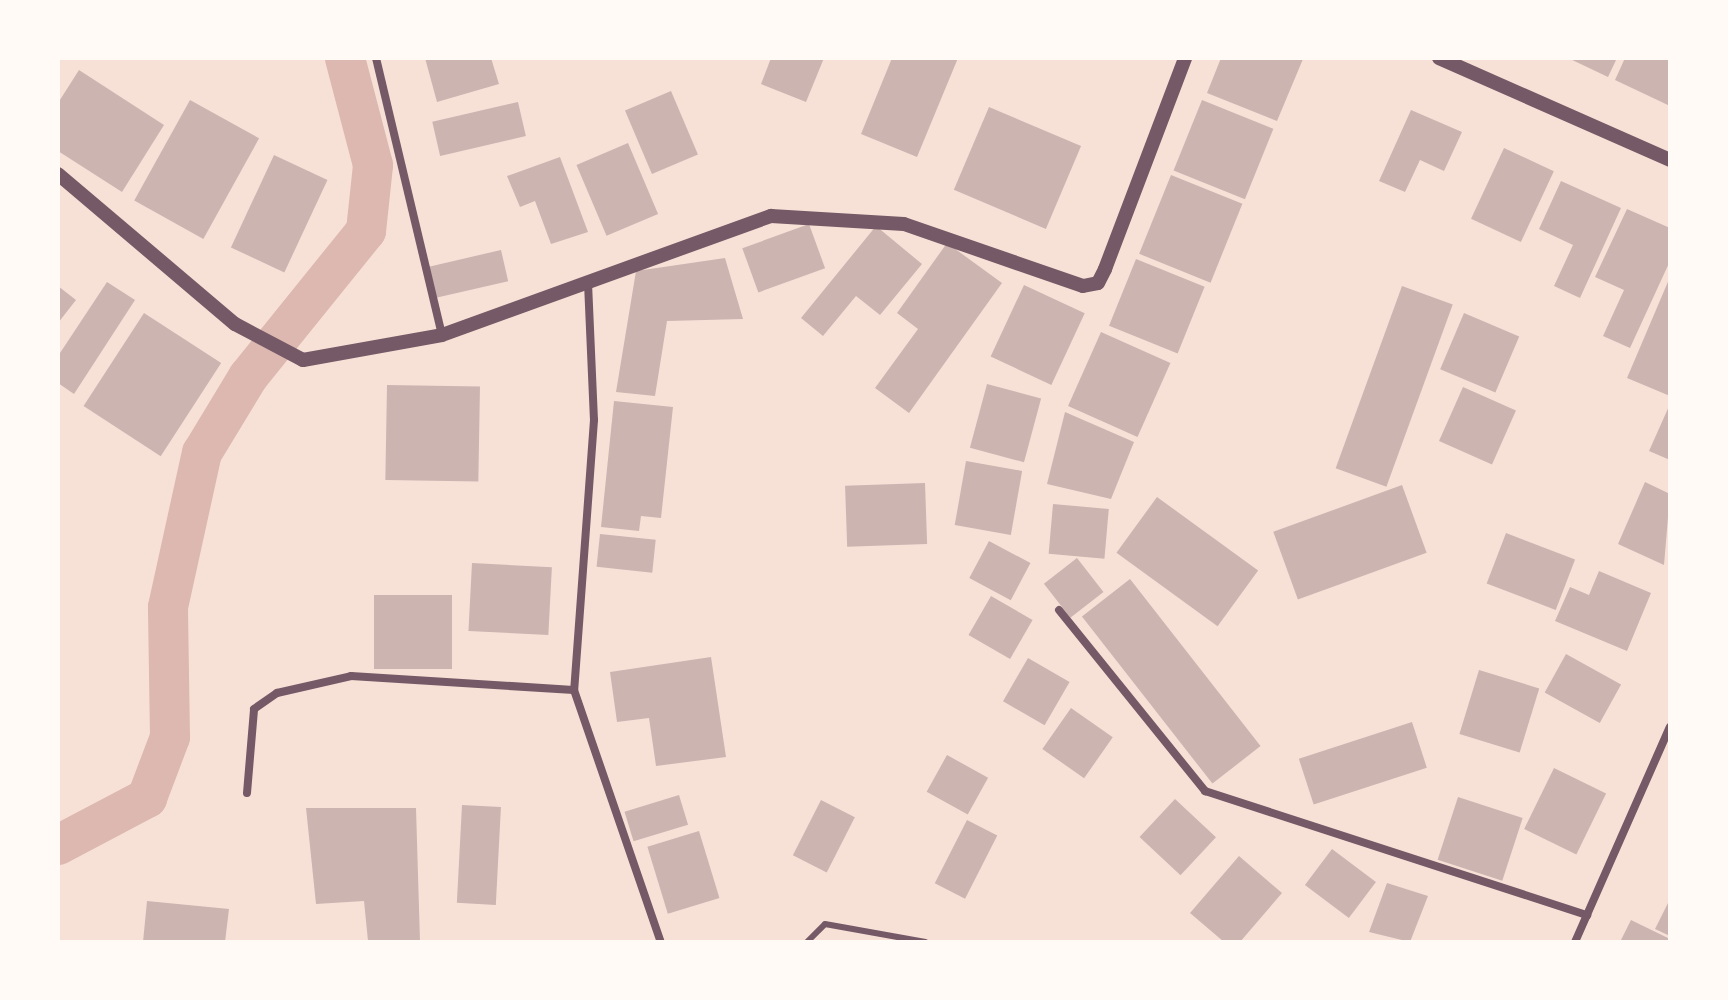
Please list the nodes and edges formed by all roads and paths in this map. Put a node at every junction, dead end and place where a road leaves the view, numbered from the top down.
1 (376, 58) edge
2 (1185, 58) edge
3 (1439, 58) edge
4 (1670, 160) edge
5 (58, 174) edge
6 (588, 283) junction
7 (442, 335) junction
8 (1059, 610) dead end
9 (574, 690) junction
10 (1670, 727) edge
11 (247, 793) dead end
12 (1587, 915) junction
13 (661, 942) edge
14 (807, 942) edge
15 (925, 942) edge
16 (1575, 942) edge

1 - 7 street
2 - 6 street
3 - 4 street
5 - 7 street
6 - 7 street
6 - 9 street
8 - 12 street
9 - 11 street
9 - 13 street
10 - 12 street
12 - 16 street
14 - 15 lane

